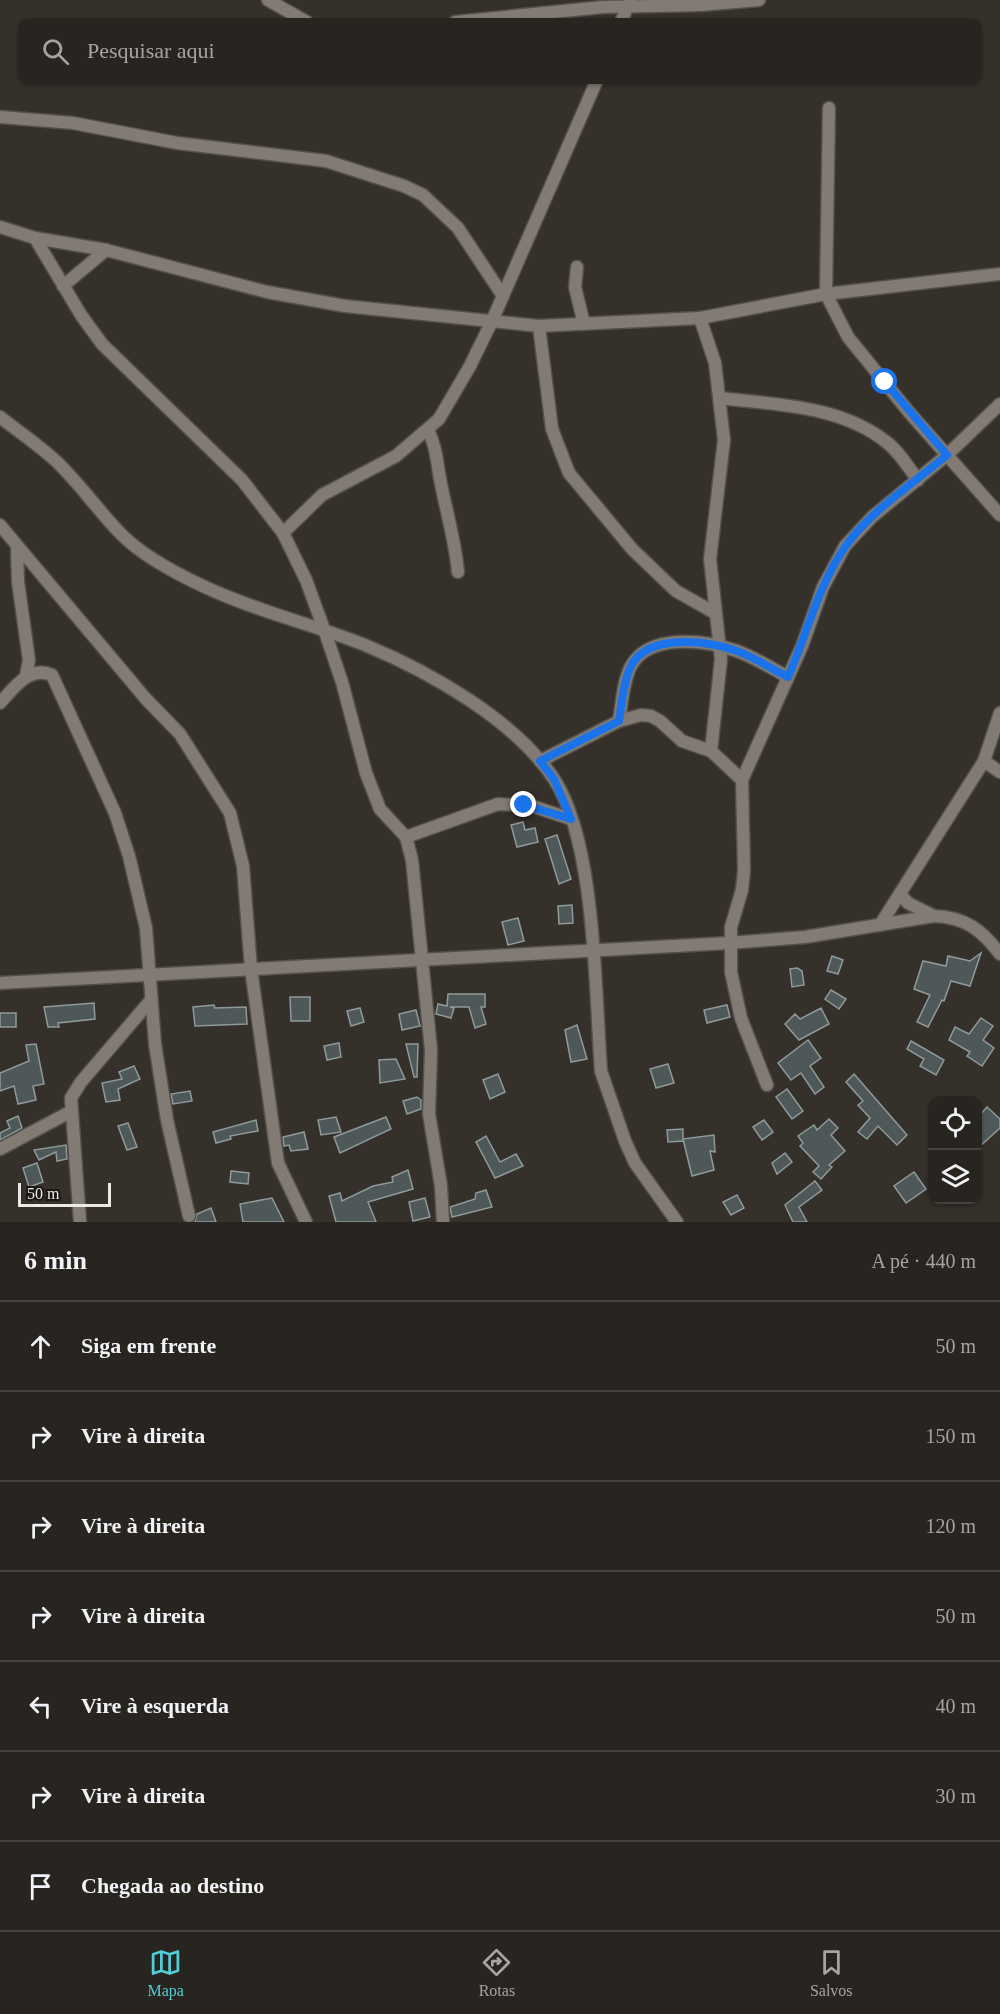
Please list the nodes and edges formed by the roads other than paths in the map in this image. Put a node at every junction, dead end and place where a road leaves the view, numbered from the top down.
1 (268, 0) edge
2 (759, 0) edge
3 (629, 3) edge
4 (300, 18) edge
5 (492, 18) edge
6 (623, 18) edge
7 (595, 84) edge
8 (829, 108) dead end
9 (0, 117) edge
10 (0, 226) edge
11 (35, 238) junction
12 (106, 250) junction
13 (577, 267) dead end
14 (1000, 274) edge
15 (63, 286) junction
16 (826, 294) junction
17 (503, 296) junction
18 (700, 318) junction
19 (492, 321) junction
20 (584, 324) junction
21 (539, 326) junction
22 (721, 398) junction
23 (1000, 404) edge
24 (0, 417) edge
25 (428, 430) junction
26 (947, 455) junction
27 (918, 480) junction
28 (1000, 515) edge
29 (0, 525) edge
30 (283, 533) junction
31 (17, 548) junction
32 (458, 572) dead end
33 (715, 613) junction
34 (325, 632) junction
35 (718, 645) junction
36 (26, 676) junction
37 (788, 677) junction
38 (0, 703) edge
39 (1000, 713) edge
40 (619, 721) junction
41 (711, 751) junction
42 (540, 761) junction
43 (984, 761) junction
44 (1000, 772) edge
45 (742, 780) junction
46 (571, 819) junction
47 (406, 837) junction
48 (900, 894) junction
49 (934, 916) junction
50 (880, 925) junction
51 (729, 943) junction
52 (592, 952) junction
53 (1000, 954) edge
54 (421, 960) junction
55 (251, 969) junction
56 (150, 974) junction
57 (0, 982) edge
58 (151, 1000) junction
59 (767, 1085) dead end
60 (70, 1112) junction
61 (0, 1149) edge
62 (189, 1215) dead end
63 (80, 1222) edge
64 (306, 1222) edge
65 (442, 1222) edge
66 (677, 1222) edge

1 - 4 street
2 - 3 street
3 - 5 street
3 - 6 street
7 - 17 street
8 - 16 street
9 - 17 street
10 - 11 street
11 - 12 street
11 - 15 street
12 - 15 street
12 - 19 street
13 - 20 street
14 - 16 street
15 - 30 street
16 - 18 street
16 - 26 street
17 - 19 street
18 - 20 street
18 - 22 street
19 - 21 street
19 - 25 street
20 - 21 street
21 - 33 street
22 - 27 street
22 - 33 street
23 - 26 street
24 - 34 street
25 - 30 street
25 - 32 street
26 - 27 street
26 - 28 street
27 - 37 street
29 - 31 street
30 - 34 street
31 - 36 street
31 - 55 street
33 - 35 street
34 - 42 street
34 - 47 street
35 - 37 street
35 - 40 street
35 - 41 street
36 - 38 street
36 - 56 street
37 - 45 street
39 - 43 street
40 - 41 street
40 - 42 street
41 - 45 street
42 - 46 street
43 - 44 street
43 - 48 street
45 - 51 street
46 - 47 street
46 - 52 street
47 - 54 street
48 - 49 street
48 - 50 street
49 - 50 street
49 - 53 street
50 - 51 street
51 - 52 street
51 - 59 street
52 - 54 street
52 - 66 street
54 - 55 street
54 - 65 street
55 - 56 street
55 - 64 street
56 - 57 street
56 - 58 street
58 - 60 street
58 - 62 street
60 - 61 street
60 - 63 street

